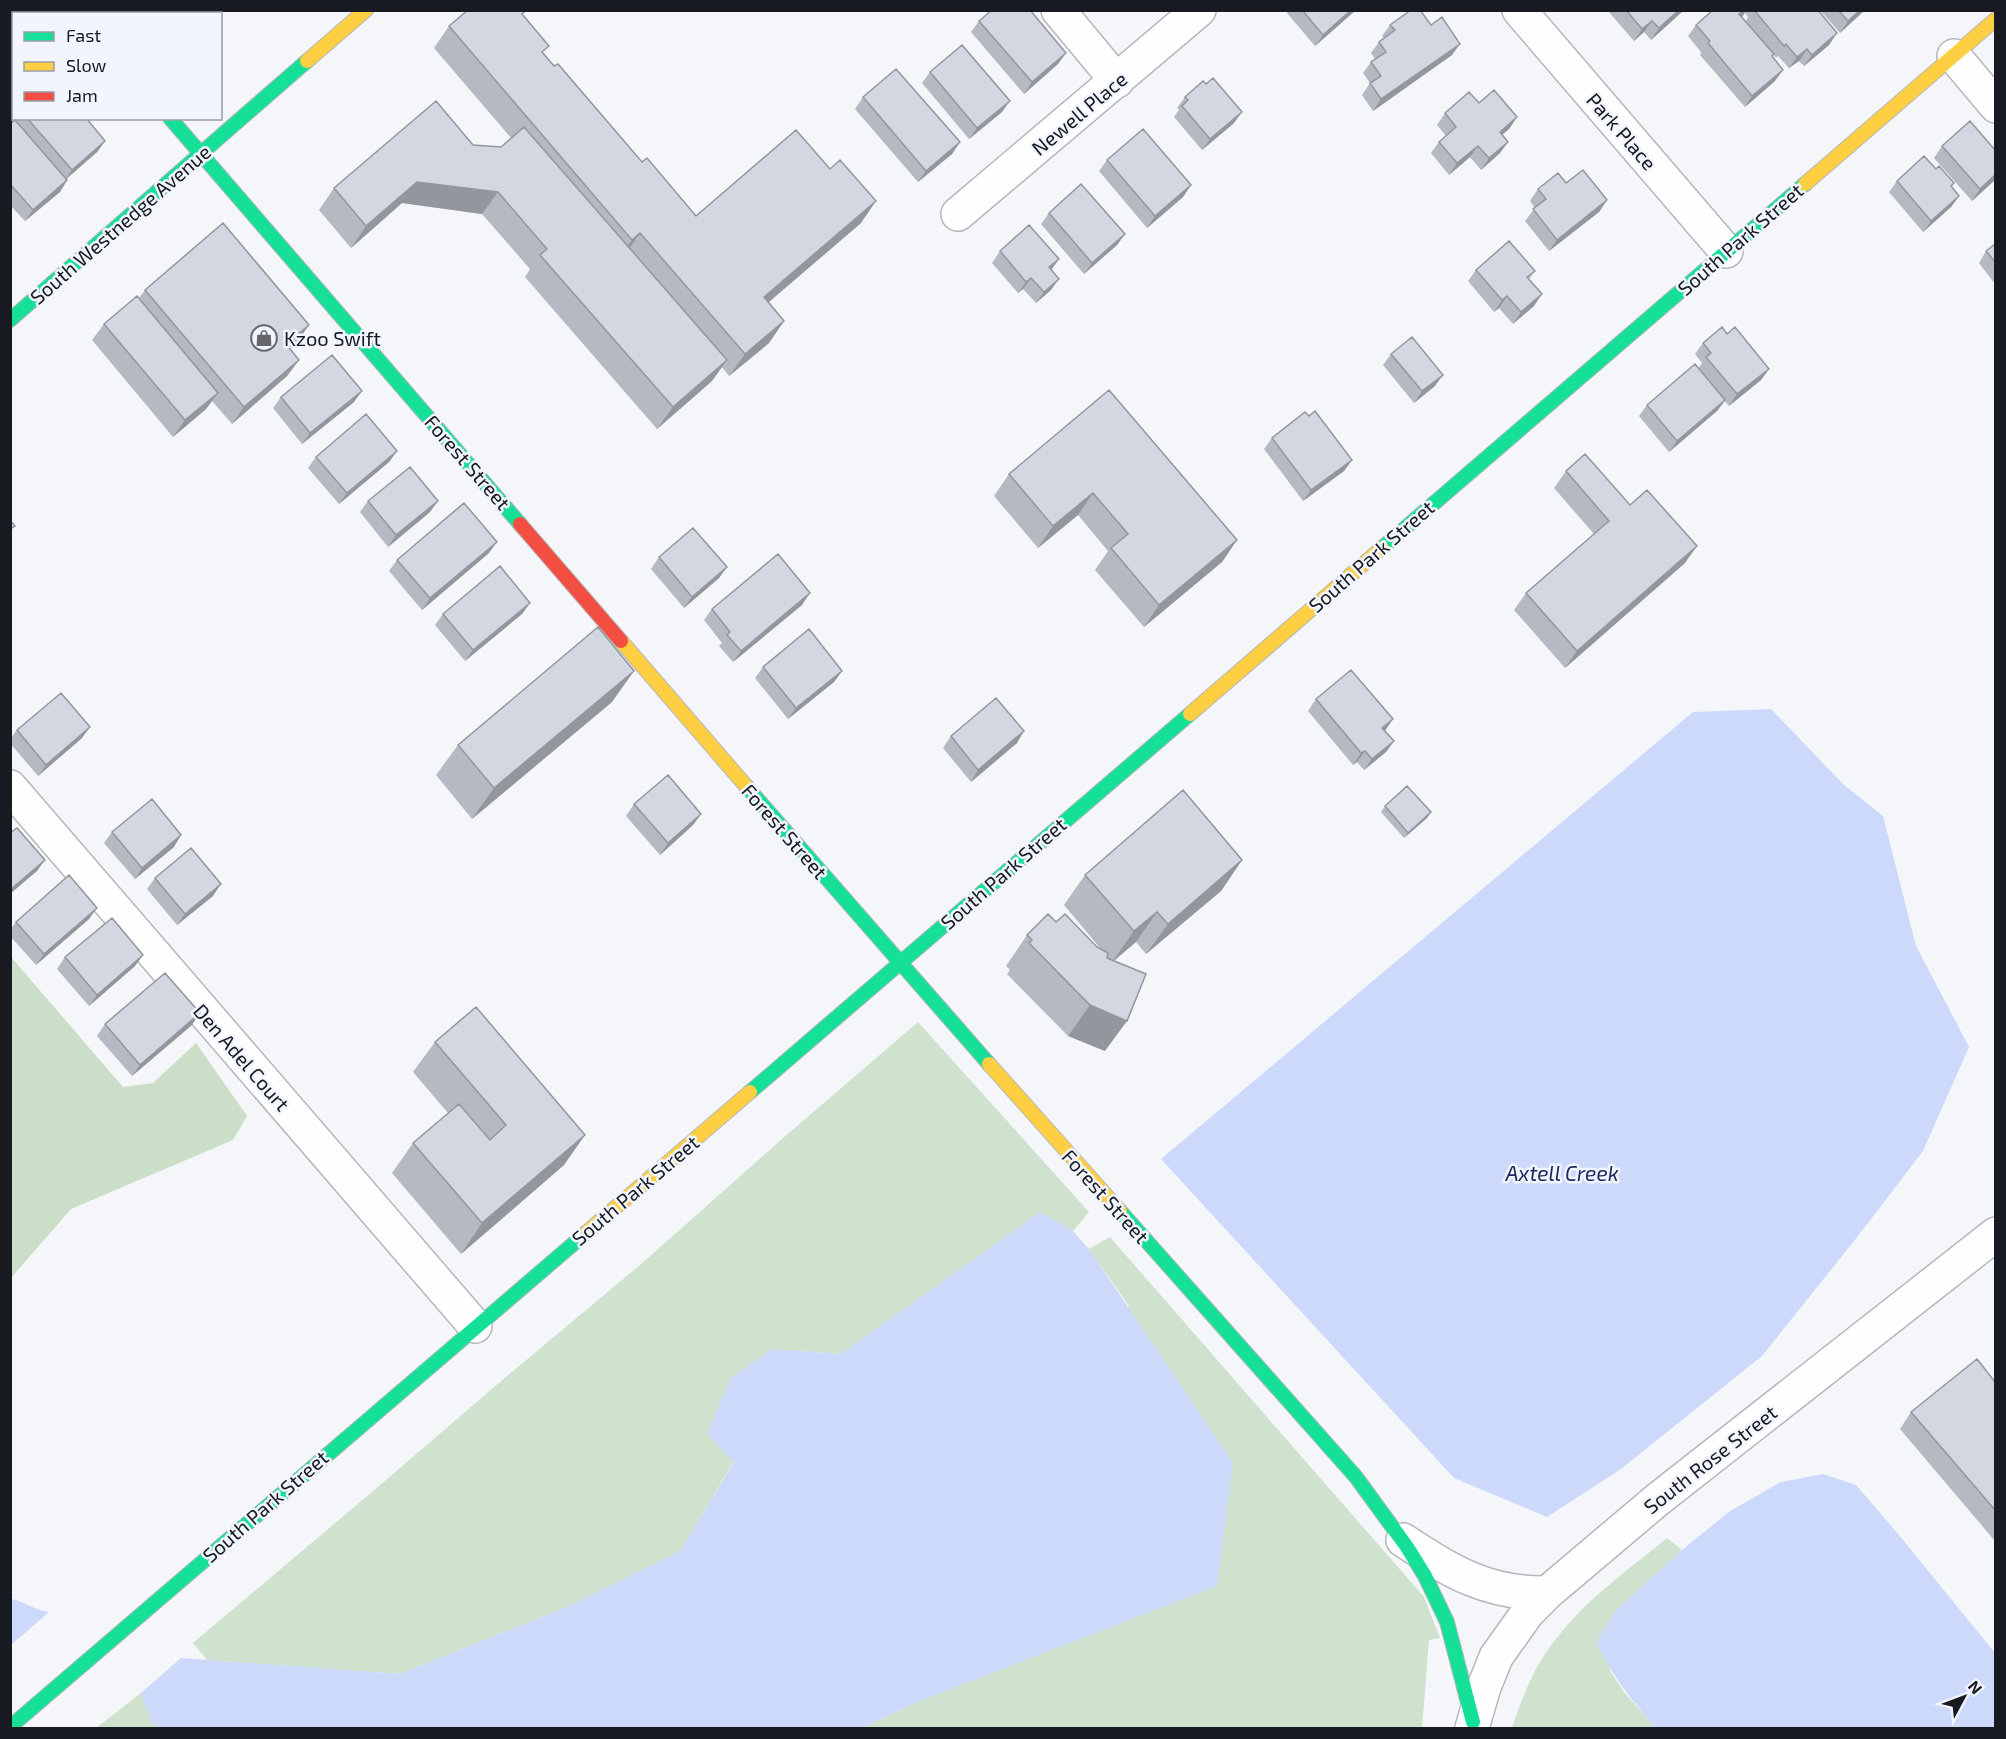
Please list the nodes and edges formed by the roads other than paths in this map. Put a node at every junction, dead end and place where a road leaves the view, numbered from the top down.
1 (366, 10) edge
2 (1058, 10) edge
3 (1199, 10) edge
4 (1520, 10) edge
5 (1995, 19) edge
6 (1954, 56) junction
7 (1118, 81) junction
8 (1995, 106) edge
9 (172, 120) edge
10 (201, 153) junction
11 (958, 214) dead end
12 (1726, 250) junction
13 (10, 320) edge
14 (10, 787) edge
15 (898, 962) junction
16 (1995, 1234) edge
17 (475, 1326) junction
18 (1403, 1540) junction
19 (1547, 1593) junction
20 (1472, 1725) edge
21 (10, 1727) edge

1 - 10 main road, South Westnedge Avenue
2 - 7 street
3 - 7 street, Newell Place
4 - 12 street, Park Place
5 - 6 main road, South Park Street
6 - 8 street
6 - 12 main road, South Park Street
7 - 11 street, Newell Place
9 - 10 main road, Forest Street
10 - 13 main road, South Westnedge Avenue
10 - 15 main road, Forest Street
12 - 15 main road, South Park Street
14 - 17 street, Den Adel Court
15 - 17 main road, South Park Street
15 - 18 main road, Forest Street
16 - 19 street, South Rose Street
17 - 21 main road, South Park Street
18 - 19 street, Forest Street
18 - 20 main road, Forest Street
19 - 20 street, South Rose Street

